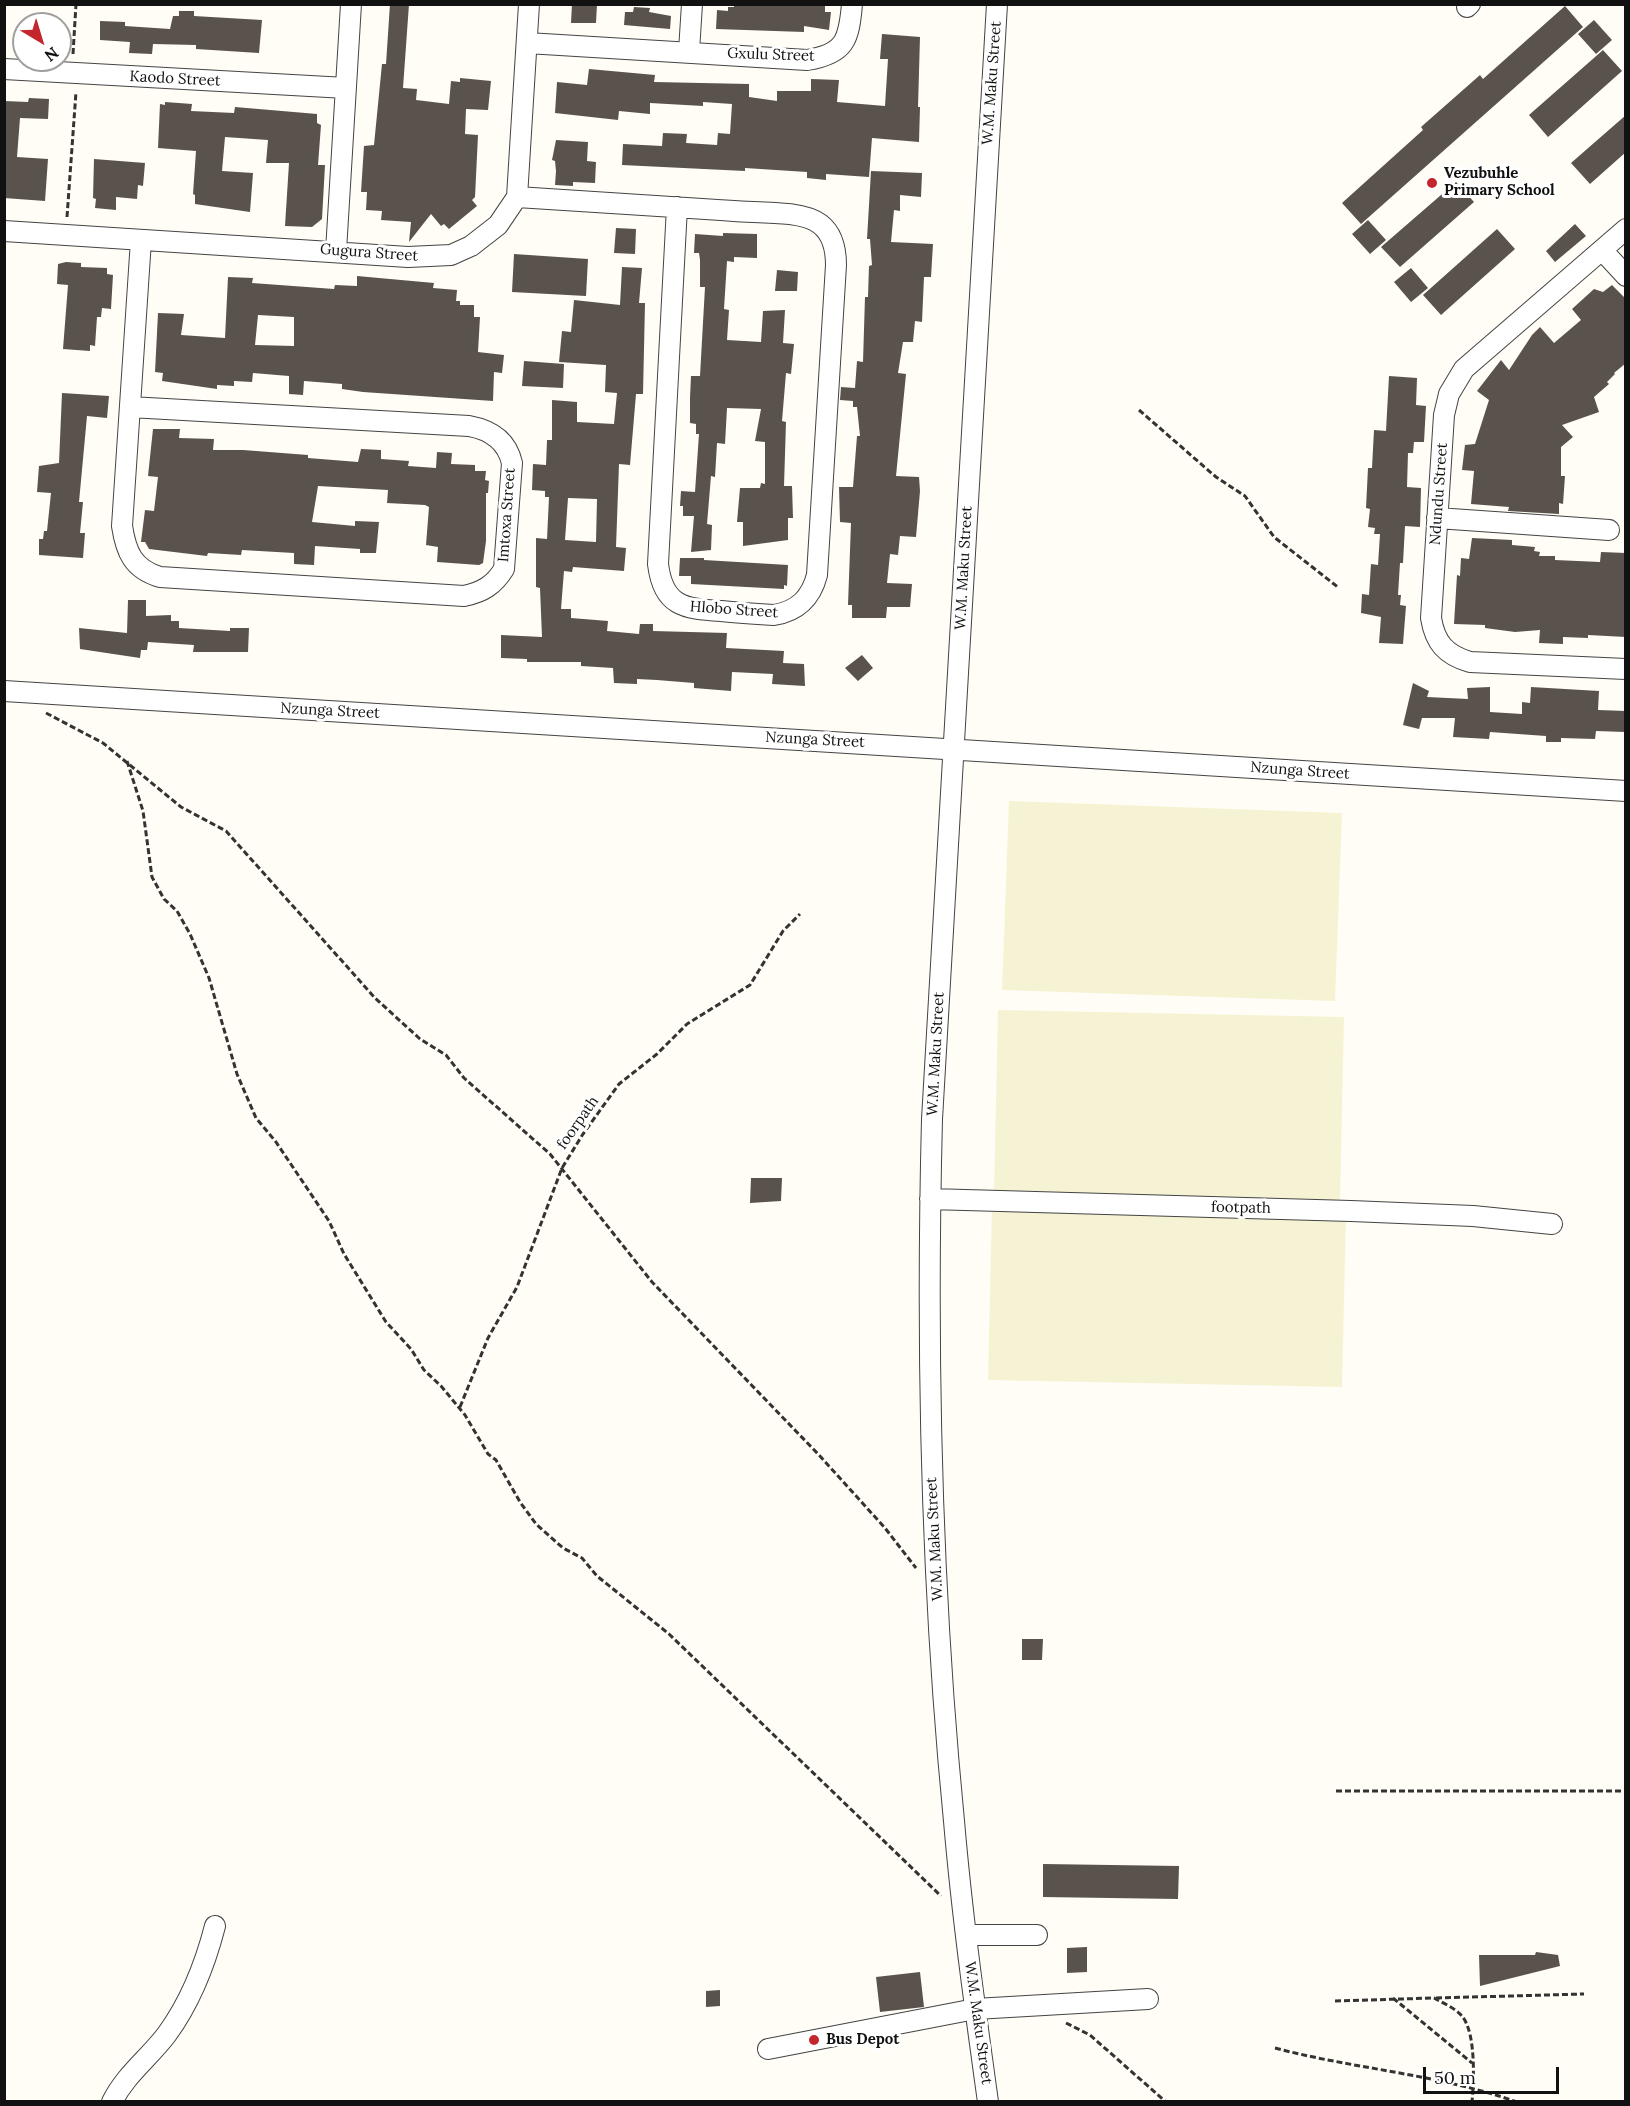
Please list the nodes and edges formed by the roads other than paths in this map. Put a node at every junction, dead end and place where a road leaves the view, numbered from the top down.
1 (351, 4) edge
2 (529, 4) edge
3 (692, 4) edge
4 (852, 4) edge
5 (997, 4) edge
6 (527, 43) junction
7 (689, 51) junction
8 (4, 69) edge
9 (346, 88) junction
10 (518, 197) junction
11 (677, 207) junction
12 (1626, 229) edge
13 (4, 231) edge
14 (141, 240) junction
15 (336, 250) junction
16 (1602, 250) junction
17 (1626, 276) edge
18 (130, 407) junction
19 (1437, 518) junction
20 (1609, 530) dead end
21 (1626, 669) edge
22 (14, 692) edge
23 (954, 749) junction
24 (1626, 791) edge
25 (930, 1200) junction
26 (1552, 1224) dead end
27 (215, 1926) dead end
28 (965, 1927) junction
29 (1037, 1935) dead end
30 (1148, 1999) dead end
31 (975, 2009) junction
32 (768, 2049) dead end
33 (112, 2102) edge
34 (988, 2102) edge

1 - 9 street
2 - 6 street
3 - 7 street
4 - 7 street, Gxulu Street
5 - 23 street, W.M. Maku Street
6 - 7 street, Gxulu Street
6 - 10 street
8 - 9 street, Kaodo Street
9 - 15 street
10 - 11 street, Hlobo Street
10 - 15 street, Gugura Street
11 - 11 street, Hlobo Street
12 - 16 street, Ndundu Street
13 - 14 street, Gugura Street
14 - 15 street, Gugura Street
14 - 18 street, Imtoxa Street
16 - 17 street
16 - 19 street, Ndundu Street
18 - 18 street, Imtoxa Street
19 - 20 street
19 - 21 street, Ndundu Street
22 - 23 street, Nzunga Street
23 - 24 street, Nzunga Street
23 - 25 street, W.M. Maku Street
25 - 26 street, footpath
25 - 28 street, W.M. Maku Street
27 - 33 street
28 - 29 street
28 - 31 street, W.M. Maku Street
30 - 31 street
31 - 32 street
31 - 34 street, W.M. Maku Street

